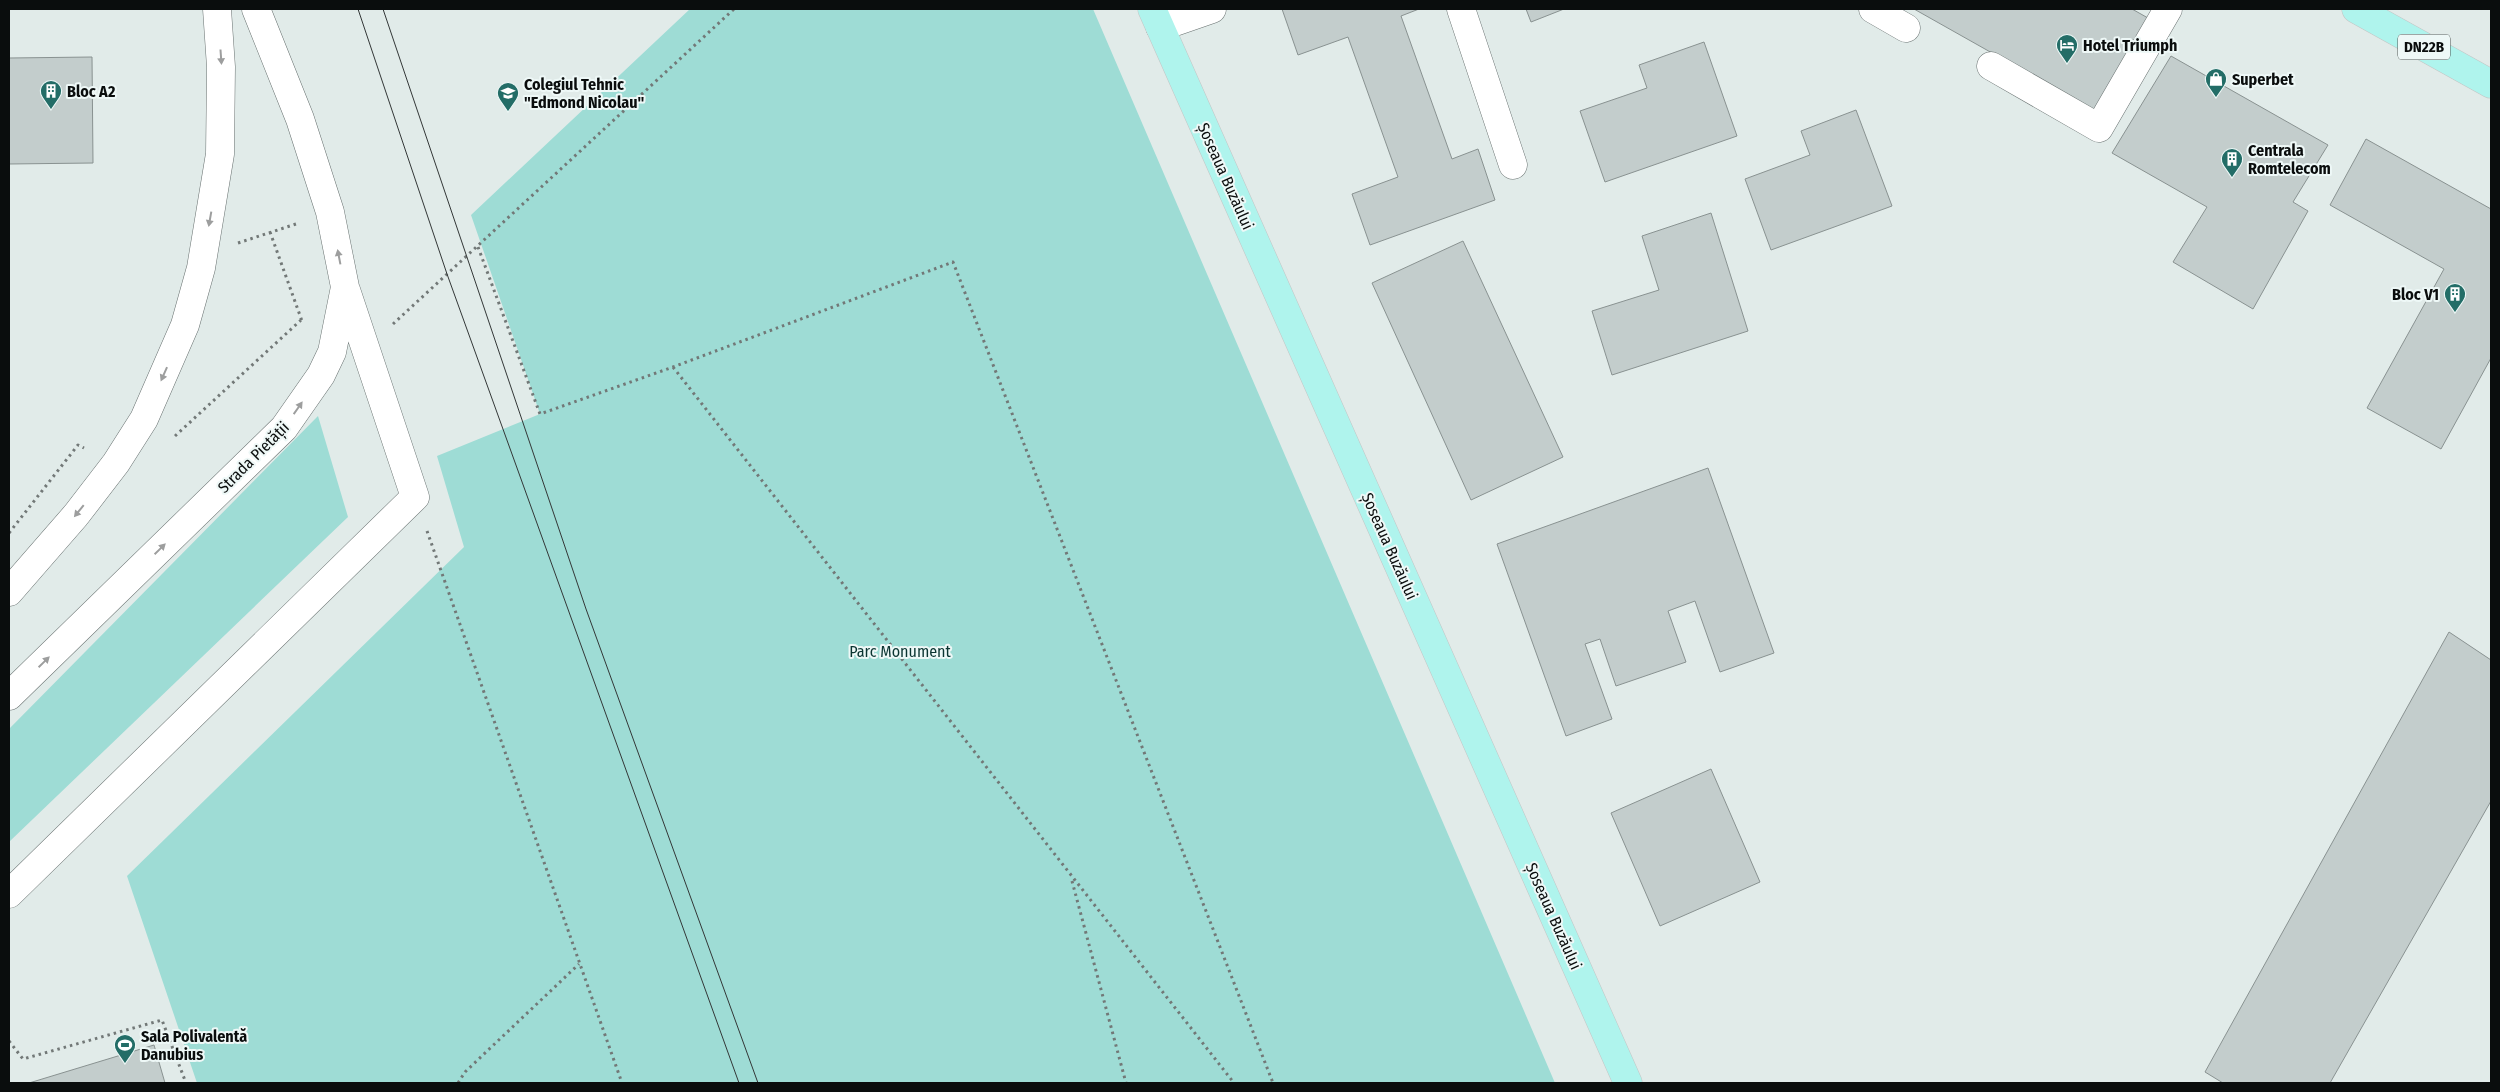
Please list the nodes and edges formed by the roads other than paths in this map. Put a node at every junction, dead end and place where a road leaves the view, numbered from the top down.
1 (217, 9) edge
2 (1212, 9) edge
3 (1461, 9) edge
4 (1873, 9) edge
5 (2168, 9) edge
6 (2356, 9) edge
7 (266, 14) edge
8 (1156, 18) edge
9 (1906, 28) dead end
10 (1991, 66) dead end
11 (2491, 84) edge
12 (1513, 165) dead end
13 (345, 287) junction
14 (9, 592) edge
15 (9, 696) edge
16 (9, 894) edge
17 (1628, 1083) edge

1 -> 14 street
2 - 8 street
3 - 12 street
4 - 9 street
5 - 10 street
6 - 11 main road, DN22B
13 -> 7 street, Strada Pietății
8 - 17 main road, Șoseaua Buzăului
15 -> 13 street, Strada Pietății
13 - 16 street

